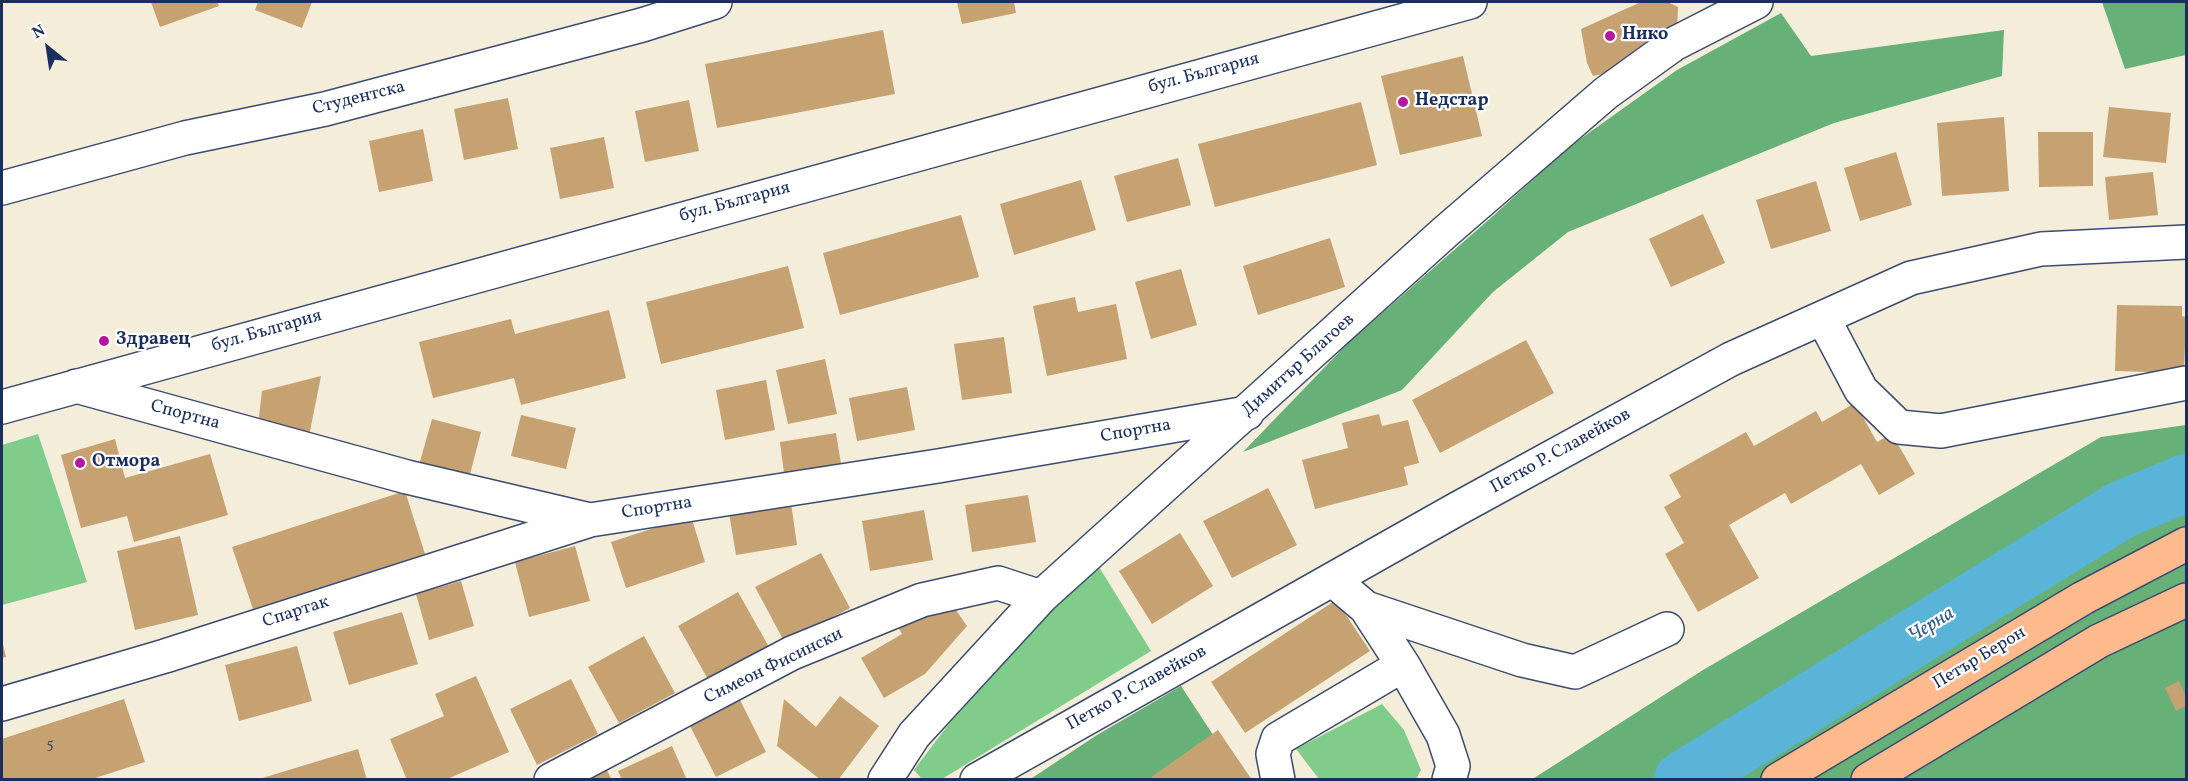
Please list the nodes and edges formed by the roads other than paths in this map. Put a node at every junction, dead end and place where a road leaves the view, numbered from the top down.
1 (715, 2) edge
2 (1470, 2) edge
3 (1756, 2) edge
4 (2, 188) edge
5 (2187, 242) edge
6 (1823, 318) junction
7 (2187, 383) edge
8 (76, 386) junction
9 (2, 407) edge
10 (1247, 413) junction
11 (590, 520) junction
12 (2187, 544) edge
13 (1333, 580) junction
14 (1041, 597) junction
15 (2187, 600) edge
16 (1366, 608) junction
17 (1667, 629) dead end
18 (1403, 665) junction
19 (2, 704) edge
20 (551, 780) edge
21 (885, 780) edge
22 (977, 780) edge
23 (1278, 780) edge
24 (1449, 780) edge
25 (1778, 780) edge
26 (1868, 780) edge

1 - 4 street, Студентска
2 - 8 street, бул. България
3 - 10 street, Димитър Благоев
5 - 6 street, Петко Р. Славейков
6 - 7 street
6 - 13 street, Петко Р. Славейков
8 - 9 street, бул. България
8 - 11 street, Спортна
10 - 11 street, Спортна
10 - 14 street, Димитър Благоев
11 - 19 street, Спартак
12 - 25 main road, Петър Берон
13 - 16 street
13 - 22 street, Петко Р. Славейков
14 - 20 street, Симеон Фисински
14 - 21 street, Димитър Благоев
15 - 26 main road
16 - 17 street
16 - 18 street
18 - 23 street
18 - 24 street

